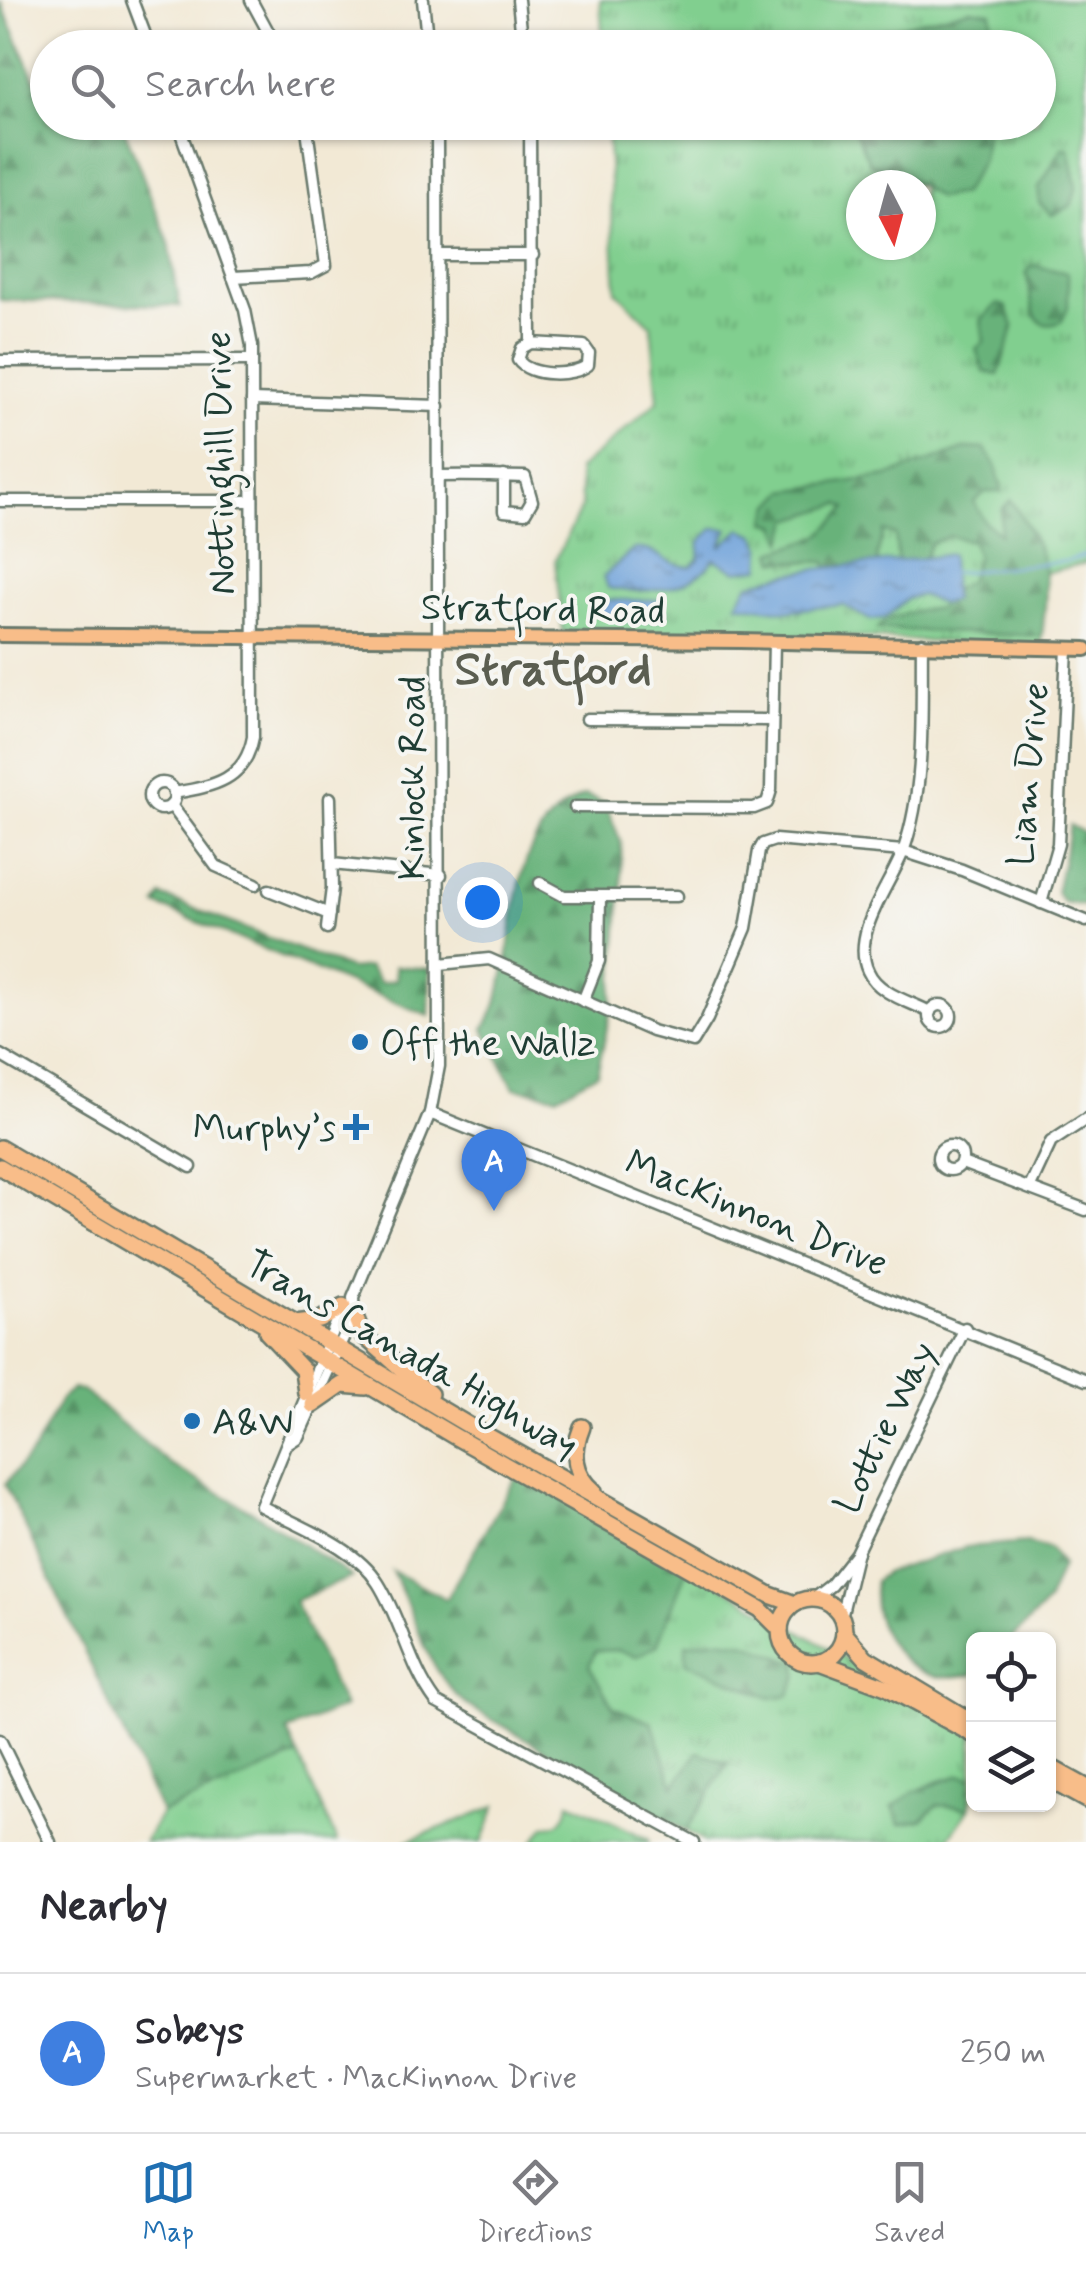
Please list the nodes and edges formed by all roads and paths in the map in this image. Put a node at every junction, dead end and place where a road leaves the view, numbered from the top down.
1 (132, 0) edge
2 (252, 0) edge
3 (423, 0) edge
4 (518, 0) edge
5 (143, 30) edge
6 (268, 30) edge
7 (426, 30) edge
8 (521, 30) edge
9 (184, 140) edge
10 (308, 140) edge
11 (437, 140) edge
12 (530, 140) edge
13 (532, 255) junction
14 (440, 256) junction
15 (233, 277) junction
16 (531, 342) junction
17 (252, 360) junction
18 (0, 361) edge
19 (252, 400) junction
20 (438, 406) junction
21 (439, 476) junction
22 (504, 476) dead end
23 (0, 500) edge
24 (252, 501) junction
25 (253, 634) junction
26 (0, 635) edge
27 (442, 638) junction
28 (774, 641) junction
29 (922, 644) junction
30 (1067, 648) junction
31 (1086, 649) edge
32 (586, 720) dead end
33 (772, 720) junction
34 (330, 798) dead end
35 (575, 806) dead end
36 (903, 851) junction
37 (332, 864) junction
38 (441, 875) junction
39 (540, 883) dead end
40 (256, 884) dead end
41 (269, 890) dead end
42 (677, 896) dead end
43 (600, 898) junction
44 (1041, 903) junction
45 (329, 914) junction
46 (1086, 921) edge
47 (327, 928) dead end
48 (440, 964) junction
49 (583, 1001) junction
50 (930, 1012) dead end
51 (0, 1055) edge
52 (430, 1113) junction
53 (1086, 1119) edge
54 (0, 1148) edge
55 (962, 1163) dead end
56 (0, 1166) edge
57 (191, 1167) dead end
58 (1030, 1188) junction
59 (1086, 1210) edge
60 (350, 1306) junction
61 (246, 1312) junction
62 (294, 1323) junction
63 (964, 1328) junction
64 (330, 1353) junction
65 (1062, 1368) junction
66 (1086, 1380) edge
67 (1086, 1389) edge
68 (380, 1391) junction
69 (309, 1399) junction
70 (468, 1426) junction
71 (582, 1427) dead end
72 (616, 1510) junction
73 (857, 1551) junction
74 (813, 1599) junction
75 (796, 1604) junction
76 (842, 1625) junction
77 (780, 1629) junction
78 (819, 1662) junction
79 (972, 1722) edge
80 (966, 1731) edge
81 (0, 1740) edge
82 (1056, 1770) edge
83 (1056, 1783) edge
84 (1086, 1787) edge
85 (1086, 1800) edge
86 (50, 1842) edge
87 (694, 1842) edge

1 - 5 street
2 - 6 street
3 - 7 street
4 - 8 street
9 - 15 street, Nottinghill Drive
10 - 15 street
11 - 14 street, Kinlock Road
12 - 13 street
13 - 14 street
13 - 16 street
14 - 20 street, Kinlock Road
15 - 17 street, Nottinghill Drive
16 - 16 street
17 - 18 street
17 - 19 street, Nottinghill Drive
19 - 20 street
19 - 24 street, Nottinghill Drive
20 - 21 street, Kinlock Road
21 - 22 street
21 - 27 street, Kinlock Road
23 - 24 street
24 - 25 street, Nottinghill Drive
25 - 26 main road, Stratford Road
25 - 27 main road, Stratford Road
25 - 40 street, Nottinghill Drive
27 - 28 main road, Stratford Road
27 - 38 street, Kinlock Road
28 - 29 main road, Stratford Road
28 - 33 street
29 - 30 main road, Stratford Road
29 - 36 street
30 - 31 main road, Stratford Road
30 - 44 street, Liam Drive
32 - 33 street
33 - 35 street
34 - 37 street
36 - 44 street
36 - 49 street
36 - 50 street
37 - 38 street
37 - 45 street
38 - 48 street, Kinlock Road
39 - 43 street
41 - 45 street
42 - 43 street
43 - 49 street
44 - 46 street
45 - 47 street
48 - 49 street
48 - 52 street, Kinlock Road
51 - 57 street
52 - 60 street, Kinlock Road
52 - 63 street, MacKinnon Drive
53 - 58 street
54 - 62 highway, Trans Canada Highway
55 - 58 street
56 - 61 highway, Trans Canada Highway
58 - 59 street
60 - 62 highway
60 - 64 street, Kinlock Road
60 - 70 highway
61 - 64 highway, Trans Canada Highway
61 - 69 highway
62 - 64 highway, Trans Canada Highway
63 - 65 street, MacKinnon Drive
63 - 73 street, Lottie Way
64 - 68 highway, Trans Canada Highway
64 - 69 street, Kinlock Road
64 - 70 highway, Trans Canada Highway
65 - 66 street, MacKinnon Drive
65 - 67 street, MacKinnon Drive
68 - 69 highway
68 - 77 highway, Trans Canada Highway
69 - 87 street, Kinlock Road
70 - 72 highway, Trans Canada Highway
71 - 72 highway
72 - 75 highway, Trans Canada Highway
73 - 74 street, Lottie Way
73 - 76 street, Lottie Way
74 - 75 highway
74 - 76 highway
75 - 77 highway
76 - 78 highway
76 - 79 highway
77 - 78 highway
78 - 80 highway
81 - 86 street
82 - 84 highway
83 - 85 highway

